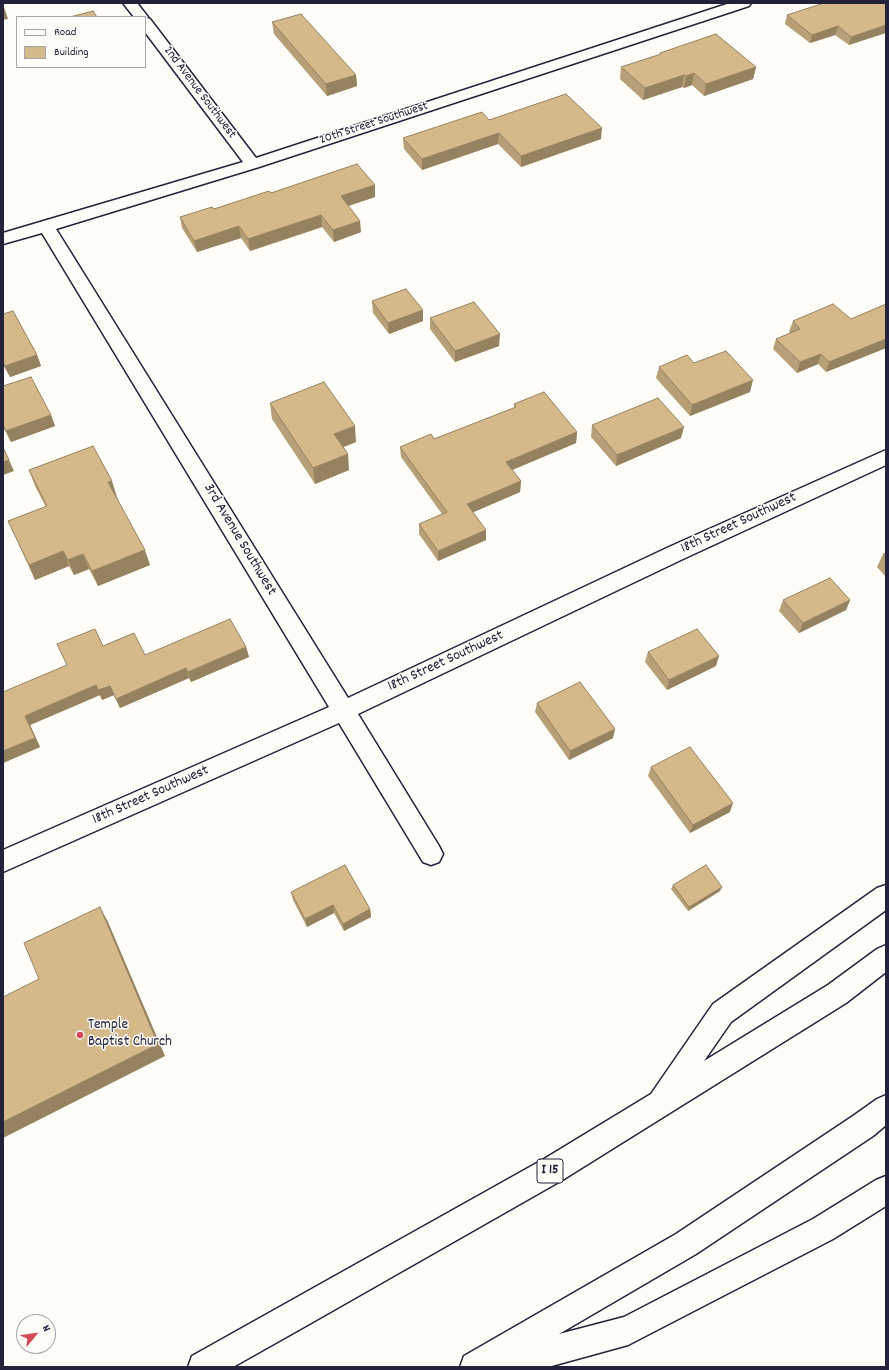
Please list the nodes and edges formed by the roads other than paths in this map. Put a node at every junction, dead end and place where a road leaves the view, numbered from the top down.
1 (130, 3) edge
2 (744, 3) edge
3 (713, 8) edge
4 (140, 16) edge
5 (146, 23) edge
6 (253, 164) junction
7 (46, 226) junction
8 (3, 239) edge
9 (886, 457) edge
10 (343, 711) junction
11 (431, 854) dead end
12 (3, 861) edge
13 (886, 896) edge
14 (886, 957) edge
15 (656, 1107) junction
16 (886, 1108) edge
17 (886, 1190) edge
18 (203, 1367) edge
19 (475, 1367) edge
20 (495, 1367) edge

1 - 4 main road
2 - 3 main road, 20th Street Southwest
3 - 6 main road, 20th Street Southwest
5 - 6 main road, 2nd Avenue Southwest
6 - 7 main road, 20th Street Southwest
7 - 8 main road, 20th Street Southwest
7 - 10 main road, 3rd Avenue Southwest
9 - 10 main road, 18th Street Southwest
10 - 11 main road, 3rd Avenue Southwest
10 - 12 main road, 18th Street Southwest
13 - 15 main road
14 - 15 main road, I 15
15 - 18 main road, I 15
16 - 19 main road
17 - 20 main road

